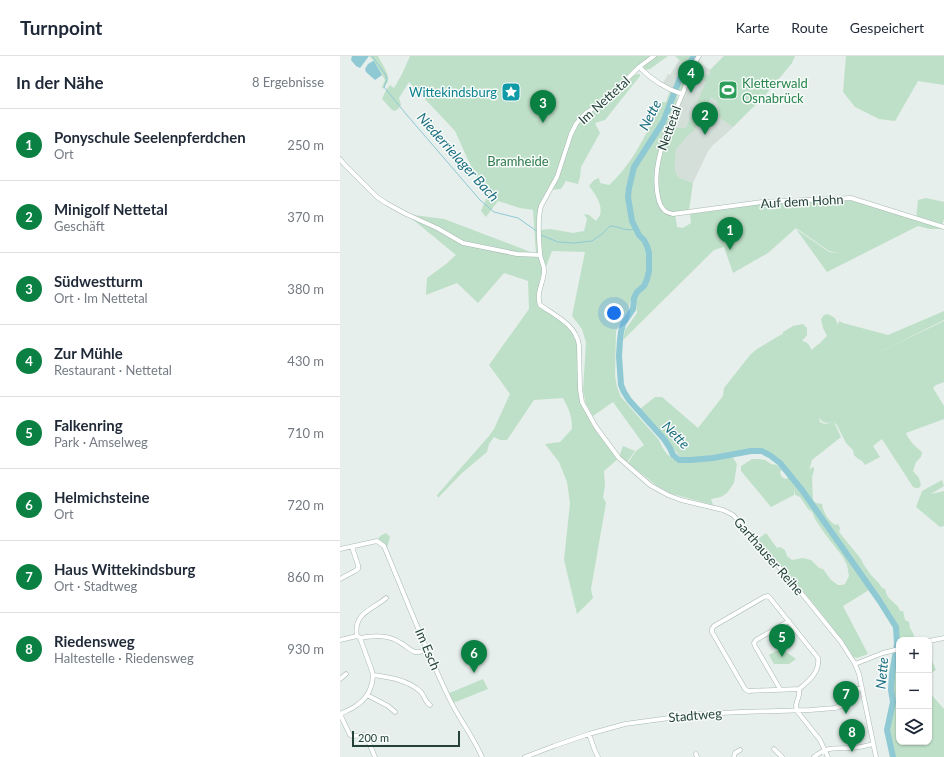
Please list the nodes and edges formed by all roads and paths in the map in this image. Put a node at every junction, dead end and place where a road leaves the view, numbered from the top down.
1 (654, 56) edge
2 (699, 56) edge
3 (639, 67) junction
4 (682, 94) junction
5 (340, 158) edge
6 (660, 204) joint
7 (944, 227) edge
8 (540, 248) joint
9 (540, 255) junction
10 (352, 547) junction
11 (340, 549) edge
12 (340, 579) edge
13 (386, 598) dead end
14 (789, 621) junction
15 (359, 637) junction
16 (944, 638) edge
17 (340, 640) edge
18 (932, 640) edge
19 (427, 649) junction
20 (896, 650) edge
21 (855, 664) junction
22 (346, 674) dead end
23 (373, 675) junction
24 (340, 679) edge
25 (862, 688) junction
26 (780, 689) junction
27 (798, 689) junction
28 (367, 695) junction
29 (430, 705) dead end
30 (797, 711) junction
31 (395, 712) dead end
32 (340, 714) edge
33 (589, 734) junction
34 (873, 744) junction
35 (774, 749) dead end
36 (740, 750) dead end
37 (825, 750) junction
38 (375, 757) edge
39 (482, 757) edge
40 (525, 757) edge
41 (598, 757) edge
42 (734, 757) edge
43 (782, 757) edge
44 (814, 757) edge
45 (828, 757) edge
46 (876, 757) edge

1 - 3 street, Im Nettetal
2 - 4 street, Nettetal
3 - 4 street, Im Nettetal
3 - 8 street, Im Nettetal
4 - 6 street, Nettetal
5 - 9 street
6 - 7 street, Auf dem Hohn
8 - 9 street, Garthauser Reihe
9 - 21 street, Garthauser Reihe
10 - 11 street
10 - 12 street
10 - 19 street, Im Esch
13 - 15 street
14 - 26 street
14 - 26 street
14 - 27 street
15 - 17 street
15 - 19 street
15 - 23 street
16 - 18 street
19 - 39 street, Im Esch
20 - 21 street
21 - 25 street
22 - 24 street
23 - 28 street
23 - 29 street
25 - 30 street, Stadtweg
25 - 34 street
26 - 27 street
27 - 30 street
28 - 31 street
28 - 32 street
30 - 33 street, Stadtweg
30 - 37 street
32 - 38 street
33 - 40 street, Stadtweg
33 - 41 street
34 - 37 street
34 - 46 street
35 - 43 street
36 - 42 street
37 - 44 street
37 - 45 street

